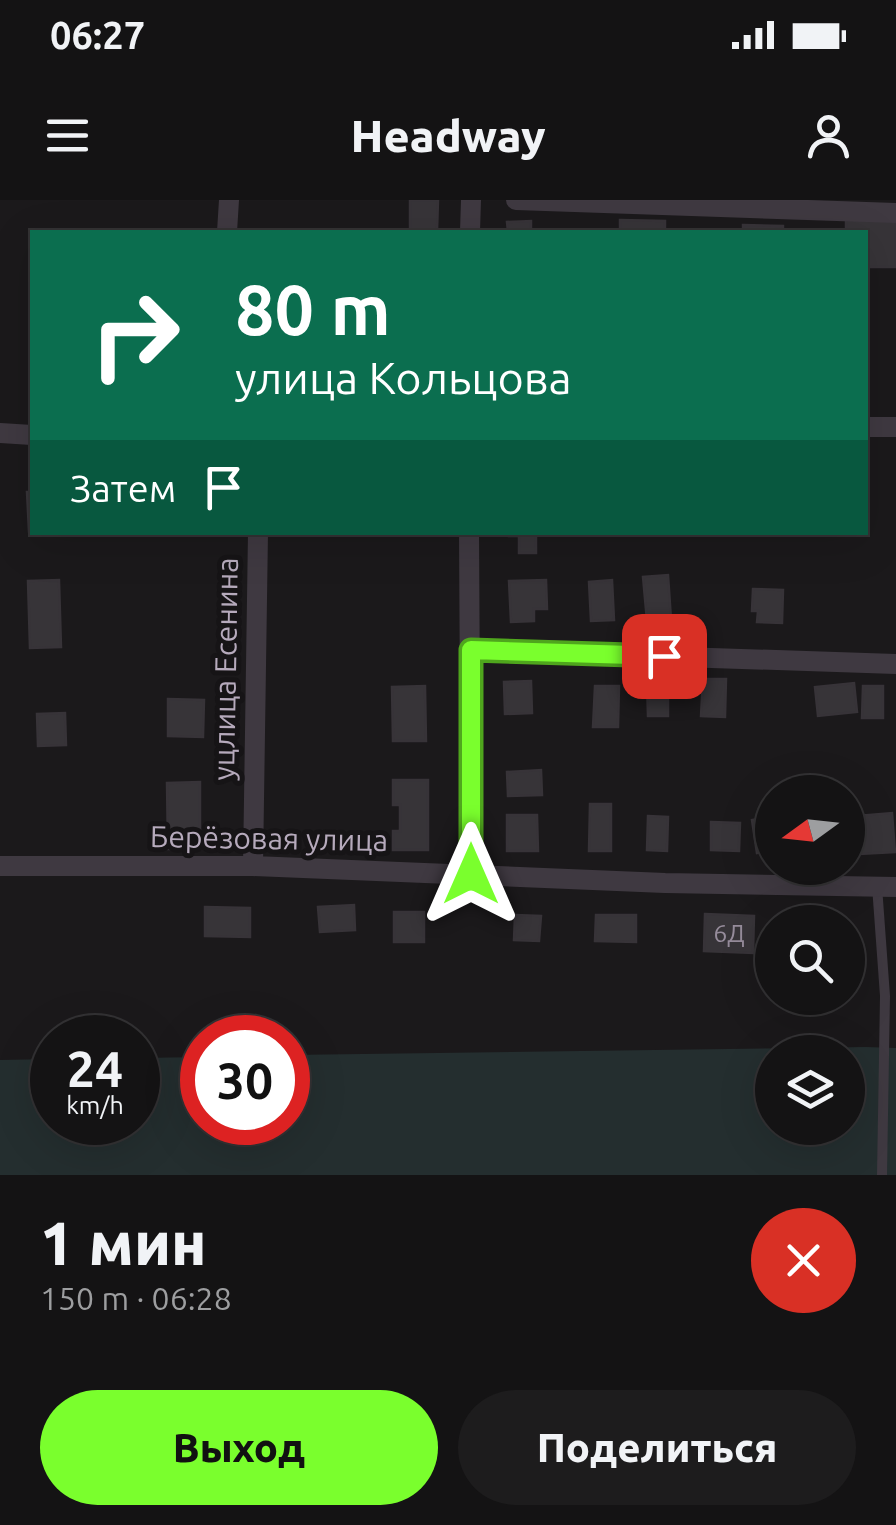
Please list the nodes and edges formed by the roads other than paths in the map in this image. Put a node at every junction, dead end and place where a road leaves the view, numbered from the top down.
1 (229, 200) edge
2 (471, 200) edge
3 (516, 200) edge
4 (896, 213) edge
5 (227, 230) edge
6 (470, 230) edge
7 (868, 427) edge
8 (896, 427) edge
9 (0, 434) edge
10 (30, 434) edge
11 (258, 535) edge
12 (468, 535) edge
13 (471, 650) junction
14 (896, 664) edge
15 (0, 866) edge
16 (252, 866) junction
17 (471, 874) junction
18 (887, 886) edge
19 (882, 1175) edge

1 - 5 street
2 - 6 street
3 - 4 street
7 - 8 street
9 - 10 street
11 - 16 street, уцлица Есенина
12 - 13 street
13 - 14 street
13 - 17 street
15 - 16 street, Берёзовая улица
16 - 17 street, Берёзовая улица
17 - 18 street, Берёзовая улица
18 - 19 lane

